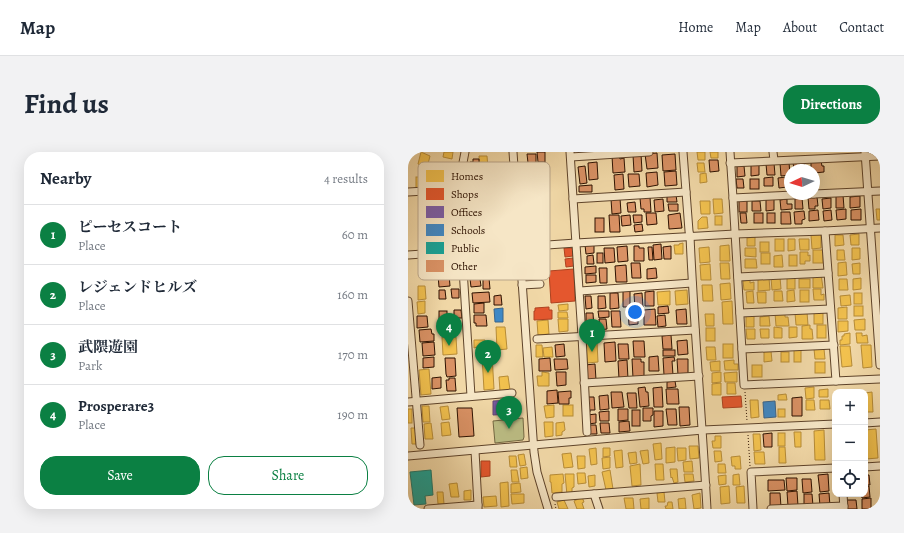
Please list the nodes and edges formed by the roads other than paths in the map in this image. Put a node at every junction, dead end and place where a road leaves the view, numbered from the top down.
1 (465, 152) edge
2 (513, 152) edge
3 (649, 152) edge
4 (683, 152) edge
5 (730, 152) edge
6 (773, 152) edge
7 (570, 154) edge
8 (865, 154) edge
9 (880, 156) edge
10 (774, 160) junction
11 (463, 162) edge
12 (514, 162) edge
13 (730, 163) junction
14 (418, 191) edge
15 (880, 191) edge
16 (408, 192) edge
17 (686, 192) junction
18 (868, 192) junction
19 (820, 194) edge
20 (784, 195) edge
21 (733, 198) junction
22 (573, 199) junction
23 (870, 228) junction
24 (880, 228) edge
25 (825, 231) junction
26 (735, 234) junction
27 (690, 236) junction
28 (576, 243) junction
29 (550, 245) edge
30 (418, 254) edge
31 (408, 255) edge
32 (828, 273) junction
33 (738, 276) junction
34 (464, 280) edge
35 (522, 280) edge
36 (692, 283) junction
37 (540, 284) dead end
38 (522, 285) junction
39 (580, 291) junction
40 (408, 301) edge
41 (830, 309) junction
42 (740, 313) junction
43 (695, 330) junction
44 (582, 336) junction
45 (537, 339) dead end
46 (834, 345) junction
47 (742, 348) junction
48 (880, 365) edge
49 (699, 376) junction
50 (880, 379) edge
51 (836, 381) junction
52 (584, 383) junction
53 (512, 393) dead end
54 (470, 396) junction
55 (416, 401) junction
56 (408, 402) edge
57 (880, 422) edge
58 (868, 423) edge
59 (832, 424) edge
60 (703, 430) junction
61 (587, 432) dead end
62 (420, 444) dead end
63 (533, 445) junction
64 (475, 451) junction
65 (408, 456) edge
66 (868, 466) edge
67 (880, 466) edge
68 (832, 468) edge
69 (706, 485) junction
70 (594, 494) junction
71 (556, 496) dead end
72 (843, 497) edge
73 (478, 507) edge
74 (844, 507) edge
75 (428, 509) edge
76 (548, 509) edge
77 (600, 509) edge
78 (707, 509) edge
79 (753, 509) edge
80 (771, 509) edge

1 - 11 street
2 - 12 street
3 - 7 street
4 - 17 street
5 - 13 street
6 - 10 street
7 - 22 street
8 - 9 street
8 - 10 street
8 - 18 street
10 - 13 street
13 - 21 street
14 - 16 street
15 - 18 street
17 - 22 street
17 - 27 street
18 - 19 street
18 - 23 street
20 - 21 street
21 - 26 street
22 - 28 street
23 - 24 street
23 - 25 street
23 - 48 street
25 - 26 street
25 - 32 street
26 - 27 street
26 - 33 street
27 - 28 street
27 - 36 street
28 - 29 street
28 - 39 street
30 - 31 street
32 - 33 street
32 - 41 street
33 - 42 street
34 - 54 street
35 - 38 street
36 - 39 street
36 - 43 street
37 - 38 street
38 - 63 street
39 - 44 street
40 - 55 street
41 - 42 street
41 - 46 street
42 - 47 street
43 - 44 street
43 - 49 street
44 - 45 street
44 - 52 street
46 - 47 street
46 - 51 street
47 - 51 street
49 - 52 street
49 - 60 street
50 - 51 street
52 - 61 street
53 - 54 street
54 - 55 street
55 - 56 street
55 - 62 street
57 - 58 street
59 - 60 street
60 - 63 street
60 - 69 street
63 - 64 street
63 - 76 street
64 - 65 street
64 - 73 street
66 - 67 street
68 - 79 street
69 - 70 street
69 - 78 street
70 - 71 street
70 - 77 street
72 - 74 street
73 - 75 street
74 - 80 street

